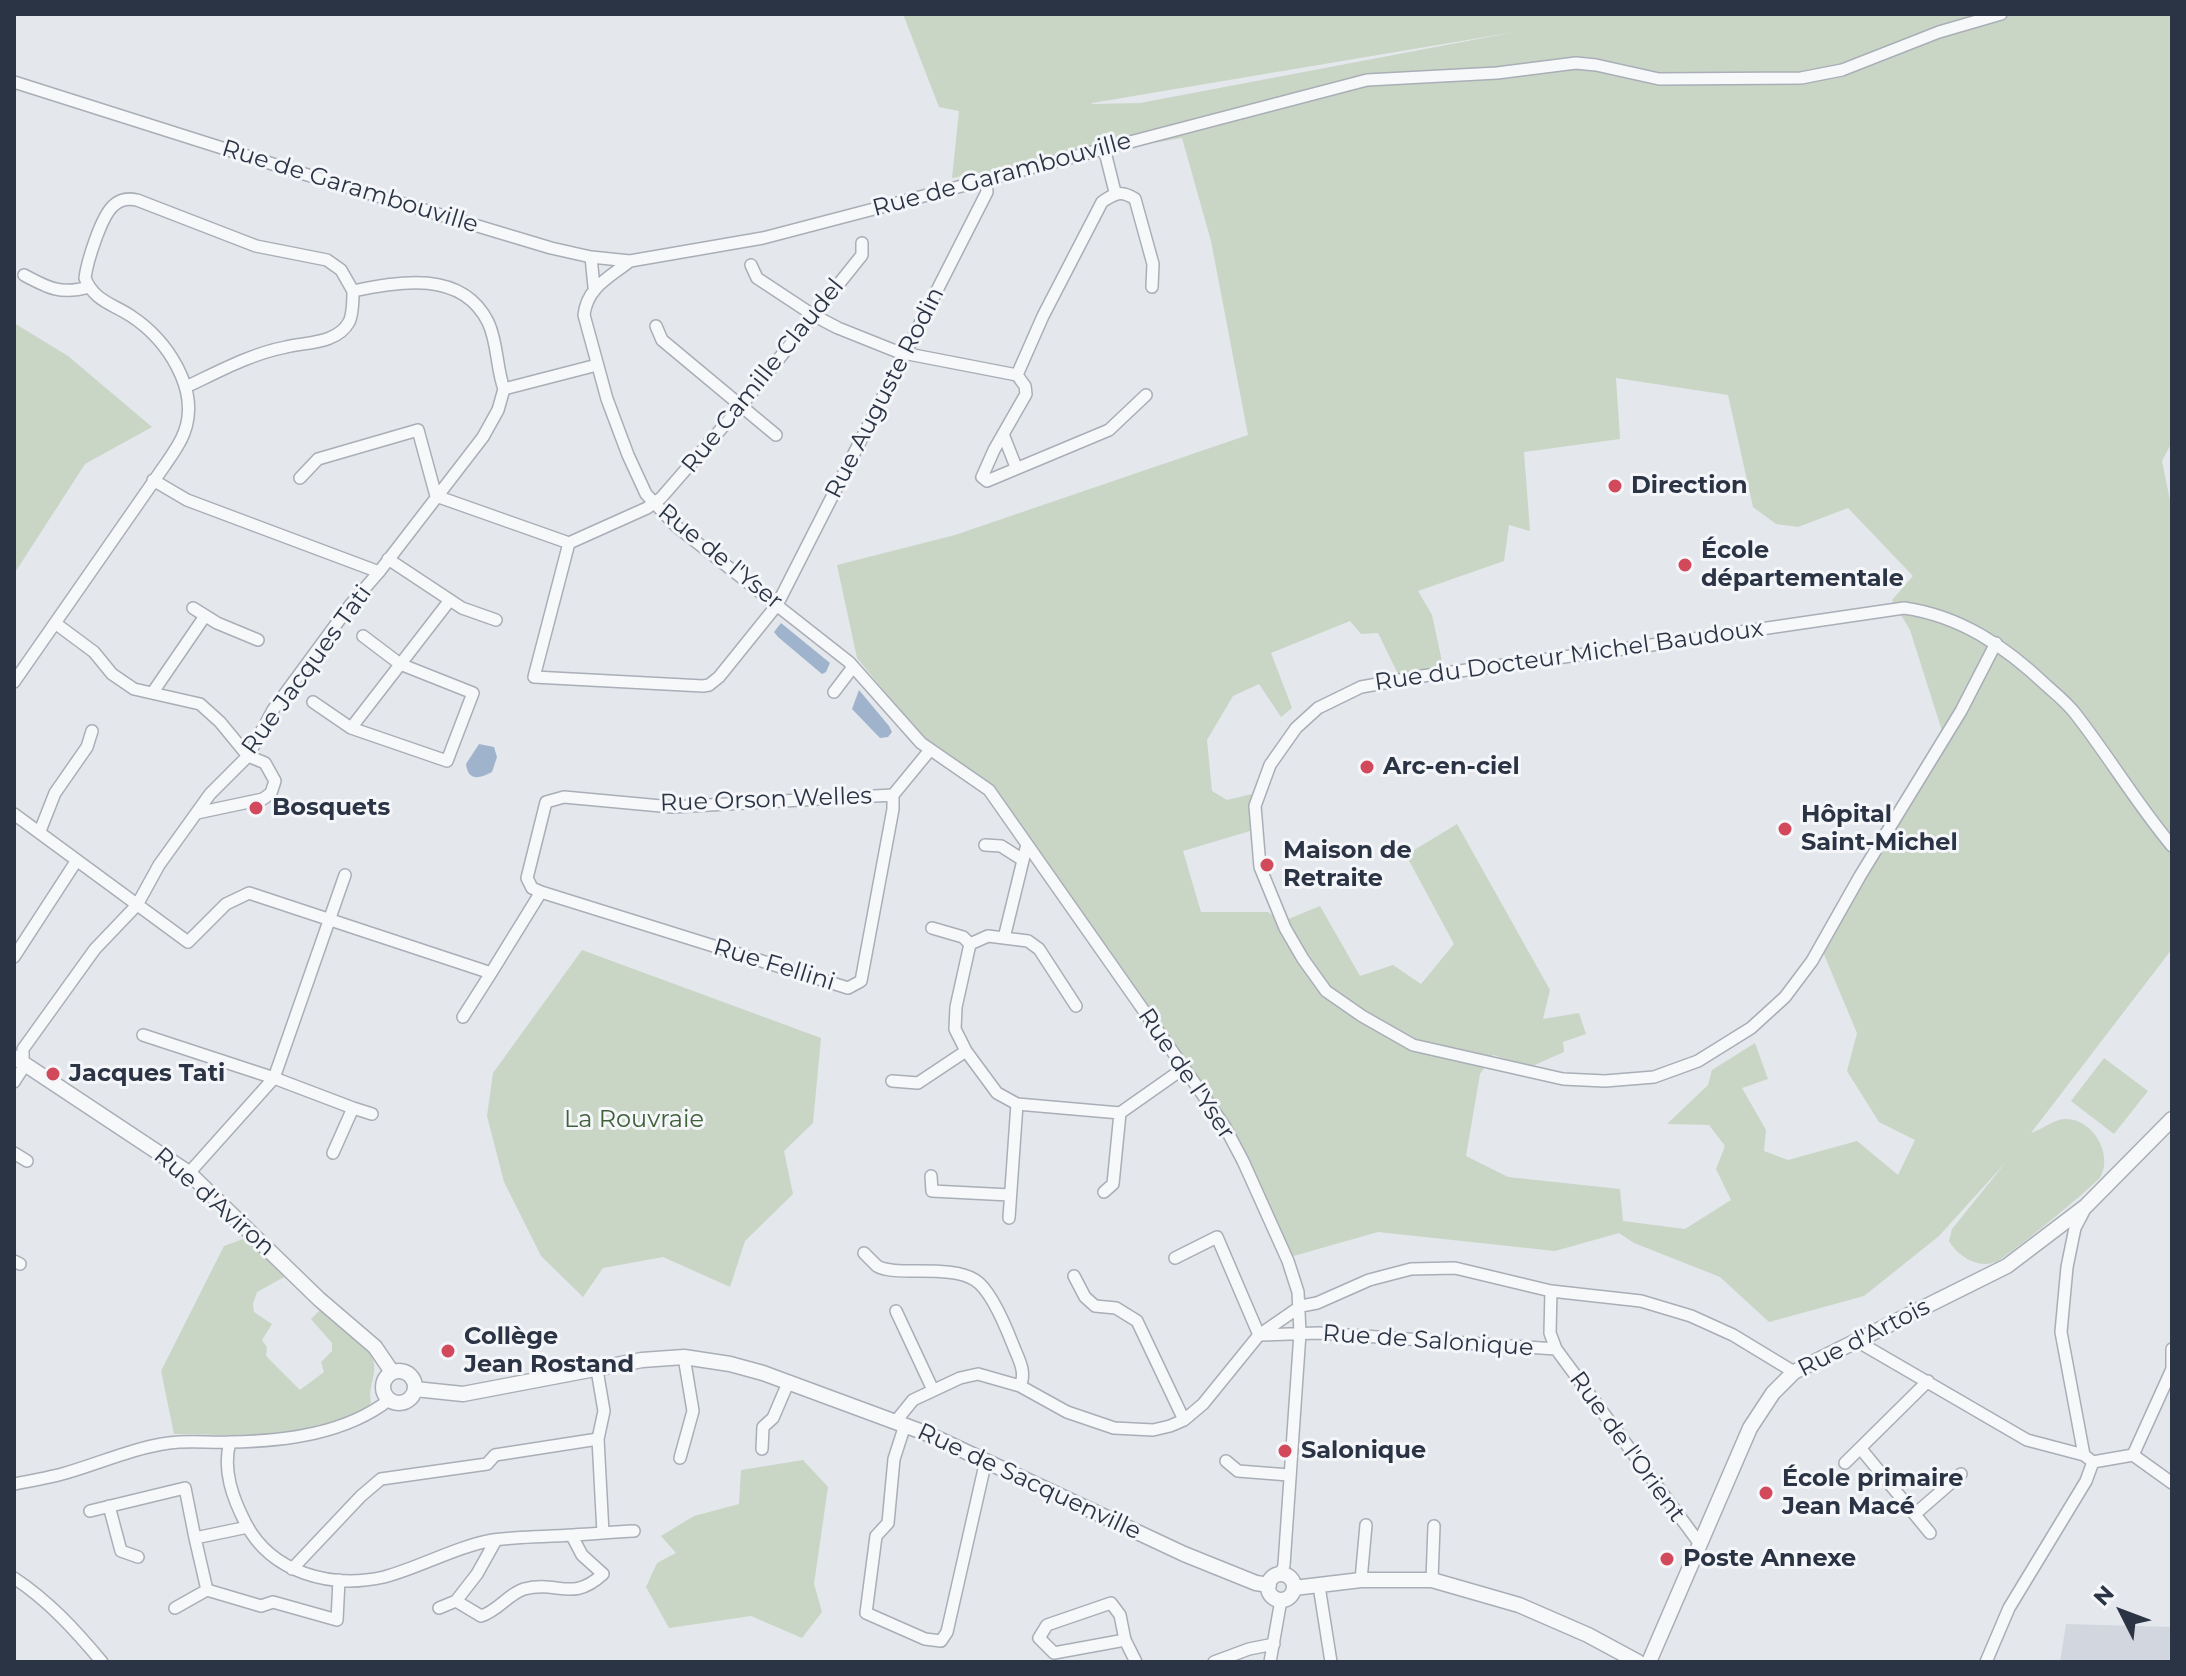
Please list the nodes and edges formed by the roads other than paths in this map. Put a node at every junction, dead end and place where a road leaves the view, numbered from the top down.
1 (2001, 14) edge
2 (14, 82) edge
3 (1104, 148) junction
4 (986, 180) junction
5 (1115, 192) junction
6 (862, 243) dead end
7 (591, 257) junction
8 (630, 261) junction
9 (751, 265) dead end
10 (24, 275) dead end
11 (89, 287) junction
12 (594, 287) junction
13 (1152, 287) dead end
14 (353, 291) junction
15 (813, 315) junction
16 (656, 326) dead end
17 (905, 352) junction
18 (597, 365) junction
19 (1017, 375) junction
20 (186, 387) junction
21 (504, 389) junction
22 (1146, 395) dead end
23 (741, 406) junction
24 (1003, 434) junction
25 (776, 435) dead end
26 (1016, 467) junction
27 (300, 478) dead end
28 (153, 480) junction
29 (436, 496) junction
30 (654, 503) junction
31 (569, 543) junction
32 (388, 559) junction
33 (379, 572) junction
34 (450, 600) junction
35 (777, 605) junction
36 (193, 608) dead end
37 (205, 616) junction
38 (496, 620) dead end
39 (55, 623) junction
40 (363, 636) dead end
41 (258, 640) dead end
42 (1996, 643) junction
43 (400, 664) junction
44 (853, 667) junction
45 (14, 682) edge
46 (153, 692) junction
47 (834, 692) dead end
48 (313, 702) dead end
49 (351, 728) junction
50 (92, 731) dead end
51 (930, 750) junction
52 (248, 756) junction
53 (893, 795) junction
54 (197, 813) junction
55 (14, 814) edge
56 (40, 831) junction
57 (1027, 844) junction
58 (985, 845) dead end
59 (2172, 846) edge
60 (77, 860) junction
61 (1023, 860) junction
62 (345, 875) dead end
63 (541, 892) junction
64 (137, 905) junction
65 (330, 919) junction
66 (932, 928) dead end
67 (1004, 938) junction
68 (970, 944) junction
69 (14, 957) edge
70 (491, 973) junction
71 (1076, 1006) dead end
72 (463, 1017) dead end
73 (143, 1035) dead end
74 (966, 1051) junction
75 (18, 1060) edge
76 (1184, 1068) junction
77 (274, 1078) junction
78 (892, 1081) dead end
79 (14, 1082) edge
80 (1017, 1104) junction
81 (353, 1108) junction
82 (1120, 1113) junction
83 (372, 1114) dead end
84 (2172, 1119) edge
85 (14, 1153) edge
86 (333, 1153) dead end
87 (27, 1161) dead end
88 (189, 1173) junction
89 (931, 1176) dead end
90 (1104, 1192) dead end
91 (1010, 1195) junction
92 (2086, 1206) junction
93 (1009, 1218) dead end
94 (2056, 1229) junction
95 (2072, 1240) junction
96 (864, 1253) dead end
97 (1175, 1258) dead end
98 (1074, 1276) dead end
99 (1551, 1291) junction
100 (1301, 1306) junction
101 (896, 1311) dead end
102 (1300, 1333) junction
103 (1259, 1335) junction
104 (1855, 1340) junction
105 (1556, 1349) junction
106 (2172, 1349) edge
107 (684, 1357) junction
108 (2172, 1369) edge
109 (597, 1370) junction
110 (392, 1372) junction
111 (1794, 1372) junction
112 (1928, 1381) junction
113 (788, 1383) junction
114 (1020, 1386) junction
115 (415, 1389) junction
116 (933, 1390) junction
117 (389, 1400) junction
118 (1184, 1420) junction
119 (901, 1423) junction
120 (598, 1439) junction
121 (230, 1442) junction
122 (762, 1449) dead end
123 (1861, 1449) junction
124 (2133, 1455) junction
125 (680, 1458) dead end
126 (2089, 1459) junction
127 (986, 1460) junction
128 (1226, 1461) dead end
129 (1845, 1463) dead end
130 (1961, 1474) dead end
131 (1289, 1475) junction
132 (2172, 1483) edge
133 (14, 1484) edge
134 (109, 1506) junction
135 (90, 1511) dead end
136 (1915, 1514) junction
137 (1366, 1525) dead end
138 (1434, 1526) dead end
139 (248, 1527) junction
140 (634, 1531) dead end
141 (603, 1533) junction
142 (1930, 1533) dead end
143 (572, 1536) junction
144 (195, 1538) junction
145 (496, 1540) junction
146 (1700, 1544) junction
147 (138, 1557) dead end
148 (292, 1569) junction
149 (1281, 1574) junction
150 (14, 1578) edge
151 (339, 1580) junction
152 (1361, 1580) junction
153 (1432, 1580) junction
154 (1269, 1585) junction
155 (1319, 1586) junction
156 (1294, 1588) junction
157 (207, 1590) junction
158 (1281, 1600) junction
159 (456, 1601) junction
160 (175, 1608) dead end
161 (439, 1608) dead end
162 (1125, 1640) junction
163 (1274, 1644) junction
164 (102, 1662) edge
165 (1136, 1662) edge
166 (1214, 1662) edge
167 (1270, 1662) edge
168 (1331, 1662) edge
169 (1638, 1662) edge
170 (1649, 1662) edge
171 (1986, 1662) edge

1 - 3 street, Rue de Garambouville
2 - 7 street, Rue de Garambouville
3 - 4 street, Rue de Garambouville
3 - 5 street
4 - 8 street, Rue de Garambouville
4 - 17 street, Rue Auguste Rodin
5 - 13 street
5 - 19 street
6 - 15 street, Rue Camille Claudel
7 - 8 street, Rue de Garambouville
7 - 12 street, Rue de l'Yser
8 - 12 street
9 - 15 street
10 - 11 street
11 - 14 street
11 - 20 street
12 - 18 street, Rue de l'Yser
14 - 20 street
14 - 21 street
15 - 17 street
15 - 23 street, Rue Camille Claudel
16 - 23 street
17 - 19 street
17 - 35 street, Rue Auguste Rodin
18 - 21 street
18 - 30 street, Rue de l'Yser
19 - 24 street
20 - 28 street
21 - 29 street, Rue Jacques Tati
22 - 26 street
23 - 25 street
23 - 30 street, Rue Camille Claudel
24 - 26 street
24 - 26 street
27 - 29 street
28 - 33 street
28 - 39 street
29 - 31 street
29 - 32 street, Rue Jacques Tati
30 - 31 street
30 - 35 street, Rue de l'Yser
31 - 35 street, Rue Auguste Rodin
32 - 33 street, Rue Jacques Tati
32 - 34 street
33 - 52 street, Rue Jacques Tati
34 - 38 street
34 - 43 street
35 - 44 street, Rue de l'Yser
36 - 37 street
37 - 41 street
37 - 46 street
39 - 45 street
39 - 46 street
40 - 43 street
42 - 42 street, Rue du Docteur Michel Baudoux
42 - 59 street, Rue du Docteur Michel Baudoux
43 - 49 street
43 - 49 street
44 - 47 street
44 - 51 street, Rue de l'Yser
46 - 52 street
48 - 49 street
50 - 56 street
51 - 53 street
51 - 57 street, Rue de l'Yser
52 - 54 street, Rue Jacques Tati
52 - 54 street
53 - 63 street, Rue Orson Welles
53 - 63 street, Rue Fellini
54 - 64 street, Rue Jacques Tati
55 - 56 street
56 - 60 street
57 - 61 street
57 - 76 street, Rue de l'Yser
58 - 61 street
60 - 64 street
60 - 69 street
61 - 67 street
62 - 65 street
63 - 70 street
64 - 65 street
64 - 75 street, Rue Jacques Tati
65 - 70 street
65 - 77 street
66 - 68 street
67 - 68 street
67 - 71 street
68 - 74 street
70 - 72 street
73 - 77 street
74 - 78 street
74 - 80 street
75 - 79 street, Rue Jacques Tati
75 - 88 street, Rue d'Aviron
76 - 82 street
76 - 100 street, Rue de l'Yser
77 - 81 street
77 - 88 street
80 - 82 street
80 - 91 street
81 - 83 street
81 - 86 street
82 - 90 street
84 - 92 street, Rue d'Artois
85 - 87 street
88 - 110 street, Rue d'Aviron
89 - 91 street
91 - 93 street
92 - 94 street, Rue d'Artois
92 - 95 street
94 - 95 street
94 - 104 street, Rue d'Artois
95 - 126 street
96 - 114 street
97 - 103 street
98 - 118 street
99 - 100 street
99 - 105 street
99 - 111 street
100 - 102 street, Rue de l'Yser
100 - 103 street
101 - 116 street
102 - 103 street, Rue de Salonique
102 - 105 street, Rue de Salonique
102 - 131 street, Rue de l'Yser
103 - 118 street
104 - 111 street, Rue d'Artois
104 - 112 street
105 - 146 street, Rue de l'Orient
106 - 108 street
107 - 109 street, Rue de Sacquenville
107 - 113 street, Rue de Sacquenville
107 - 125 street
108 - 124 street
109 - 115 street, Rue de Sacquenville
109 - 120 street
110 - 115 street
110 - 117 street
111 - 146 street, Rue d'Artois
112 - 123 street
112 - 126 street
113 - 119 street, Rue de Sacquenville
113 - 122 street
114 - 116 street
114 - 118 street
115 - 117 street
116 - 119 street
117 - 121 street
119 - 127 street, Rue de Sacquenville
119 - 127 street
120 - 141 street
120 - 148 street
121 - 133 street
121 - 139 street
123 - 129 street
123 - 136 street
124 - 126 street
124 - 132 street
126 - 171 street
127 - 154 street, Rue de Sacquenville
128 - 131 street
130 - 136 street
131 - 149 street, Rue de l'Yser
134 - 135 street
134 - 144 street
134 - 147 street
136 - 142 street
137 - 152 street
138 - 153 street
139 - 144 street
139 - 148 street
140 - 141 street
141 - 143 street
143 - 145 street
143 - 159 street
144 - 157 street
145 - 151 street
145 - 159 street
146 - 170 street, Rue d'Artois
148 - 151 street
149 - 154 street
149 - 156 street
150 - 164 street
151 - 157 street
152 - 153 street
152 - 155 street
153 - 169 street
154 - 158 street
155 - 156 street
155 - 168 street
156 - 158 street
157 - 160 street
158 - 163 street
159 - 161 street
162 - 162 street
162 - 165 street
163 - 166 street
163 - 167 street

